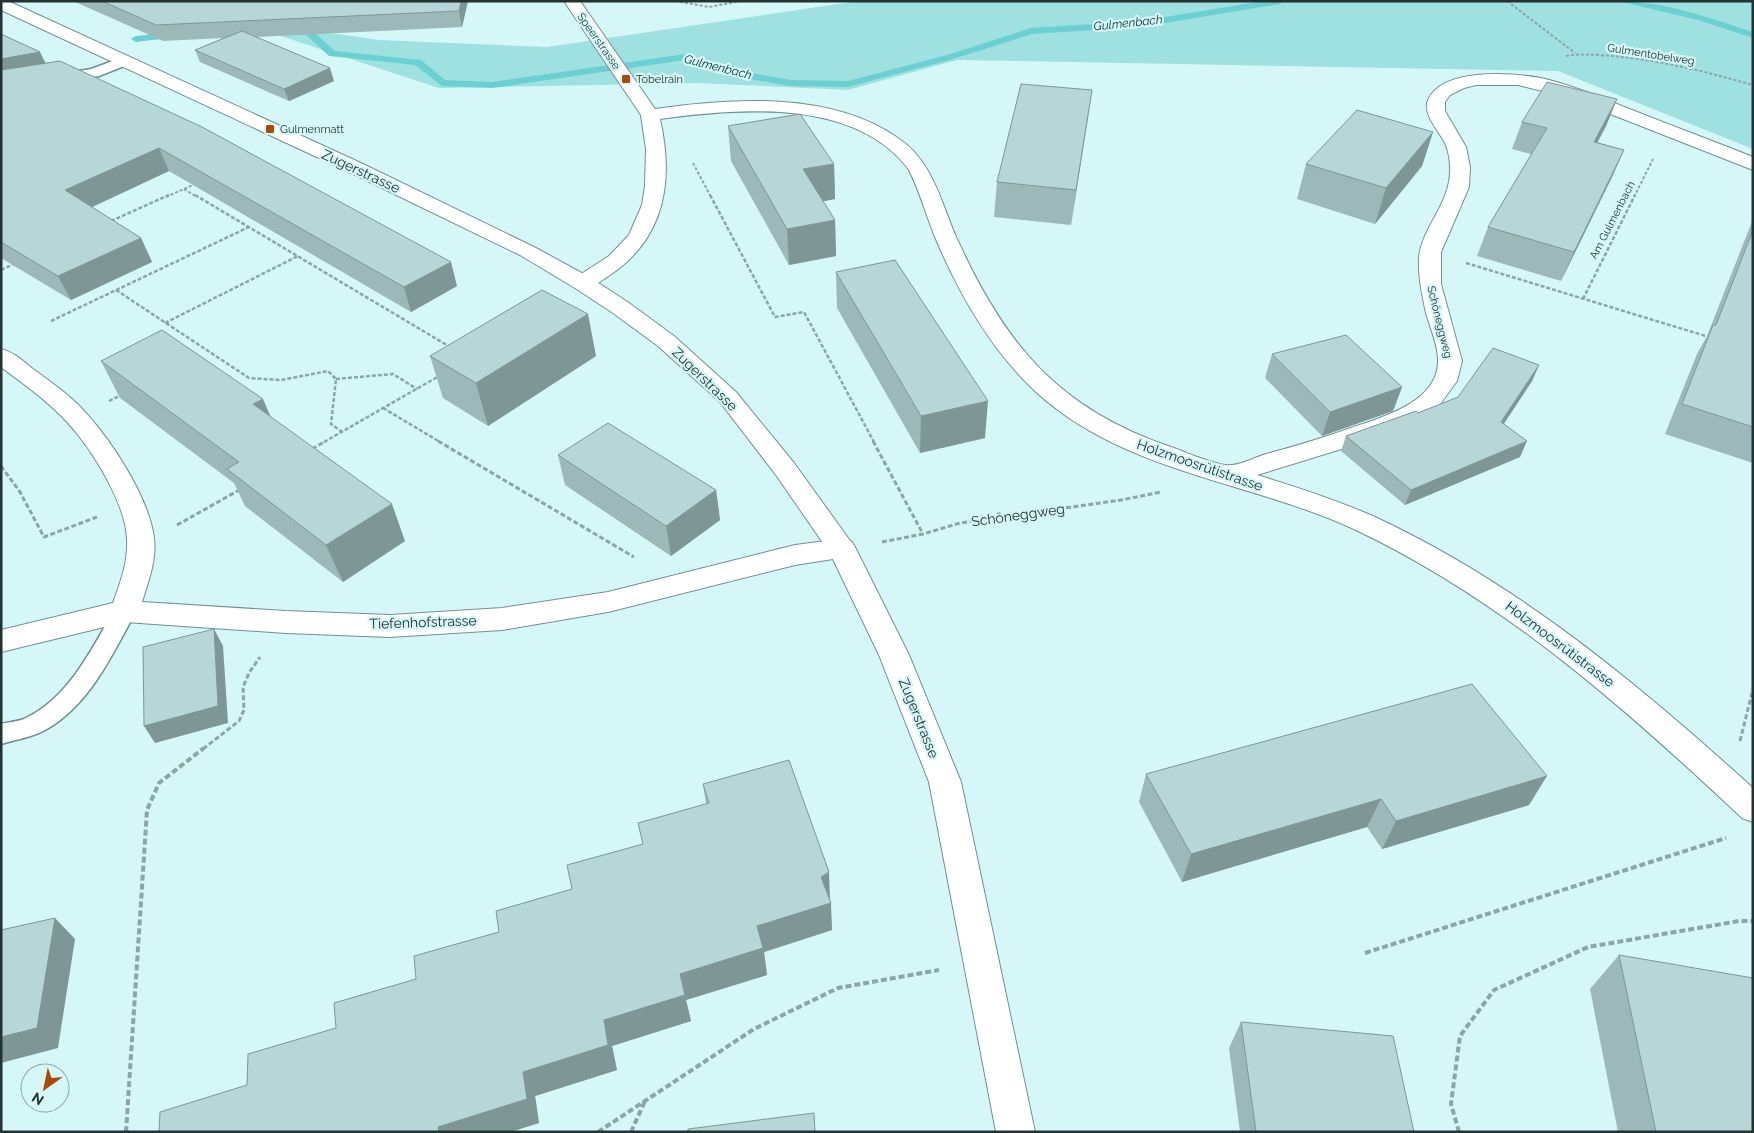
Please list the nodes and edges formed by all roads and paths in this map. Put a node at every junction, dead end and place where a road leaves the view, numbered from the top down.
1 (572, 1) edge
2 (675, 1) edge
3 (741, 1) edge
4 (1507, 1) edge
5 (1, 4) edge
6 (124, 61) junction
7 (49, 80) edge
8 (1753, 86) edge
9 (650, 115) junction
10 (658, 157) junction
11 (1653, 158) dead end
12 (1753, 164) edge
13 (201, 181) edge
14 (184, 189) junction
15 (111, 222) edge
16 (250, 227) junction
17 (1430, 252) junction
18 (298, 256) junction
19 (20, 262) edge
20 (1, 270) edge
21 (583, 282) junction
22 (116, 290) junction
23 (1583, 299) junction
24 (51, 321) dead end
25 (165, 324) junction
26 (1715, 339) edge
27 (452, 348) edge
28 (206, 350) junction
29 (198, 355) edge
30 (1, 356) edge
31 (446, 372) edge
32 (336, 379) junction
33 (416, 389) junction
34 (383, 408) junction
35 (342, 432) junction
36 (309, 450) edge
37 (1, 466) edge
38 (1228, 475) junction
39 (242, 488) edge
40 (1167, 491) dead end
41 (132, 504) junction
42 (923, 534) junction
43 (141, 540) junction
44 (842, 549) junction
45 (661, 590) junction
46 (125, 611) junction
47 (286, 622) junction
48 (1, 642) edge
49 (1753, 689) edge
50 (1, 734) edge
51 (1729, 785) junction
52 (1753, 808) edge
53 (1734, 836) dead end
54 (1753, 921) edge
55 (1365, 953) dead end
56 (982, 962) junction
57 (646, 1100) junction
58 (126, 1132) edge
59 (598, 1132) edge
60 (631, 1132) edge
61 (1016, 1132) edge
62 (1459, 1132) edge

1 - 9 street, Speerstrasse
2 - 3 path
4 - 8 path, Gulmentobelweg
5 - 6 street, Zugerstrasse
6 - 7 lane
6 - 21 street, Zugerstrasse
9 - 10 street, Speerstrasse
9 - 38 street, Holzmoosrütistrasse
10 - 21 street, Speerstrasse
10 - 42 path
11 - 23 path, Am Gulmenbach
12 - 17 street, Schöneggweg
13 - 14 path
14 - 15 path
14 - 16 path
16 - 18 path
16 - 22 path
17 - 23 path
17 - 38 street, Schöneggweg
18 - 25 path
18 - 27 path
19 - 20 path
21 - 44 street, Zugerstrasse
22 - 24 path
22 - 25 path
23 - 26 path
25 - 28 path
28 - 29 path
28 - 32 path
30 - 41 street
31 - 33 path
32 - 33 path
32 - 35 path
33 - 34 path
34 - 35 path
34 - 45 path
35 - 36 path
37 - 41 path
38 - 51 street, Holzmoosrütistrasse
39 - 43 path
40 - 42 path, Schöneggweg
41 - 43 street
42 - 44 path, Schöneggweg
43 - 46 street
44 - 45 street, Tiefenhofstrasse
44 - 56 street, Zugerstrasse
45 - 47 street, Tiefenhofstrasse
46 - 47 street, Tiefenhofstrasse
46 - 48 street, Tiefenhofstrasse
46 - 50 lane
47 - 58 path
49 - 51 path
51 - 52 street, Holzmoosrütistrasse
53 - 55 path
54 - 62 path
56 - 57 path
56 - 61 street, Zugerstrasse
57 - 59 path
57 - 60 path

